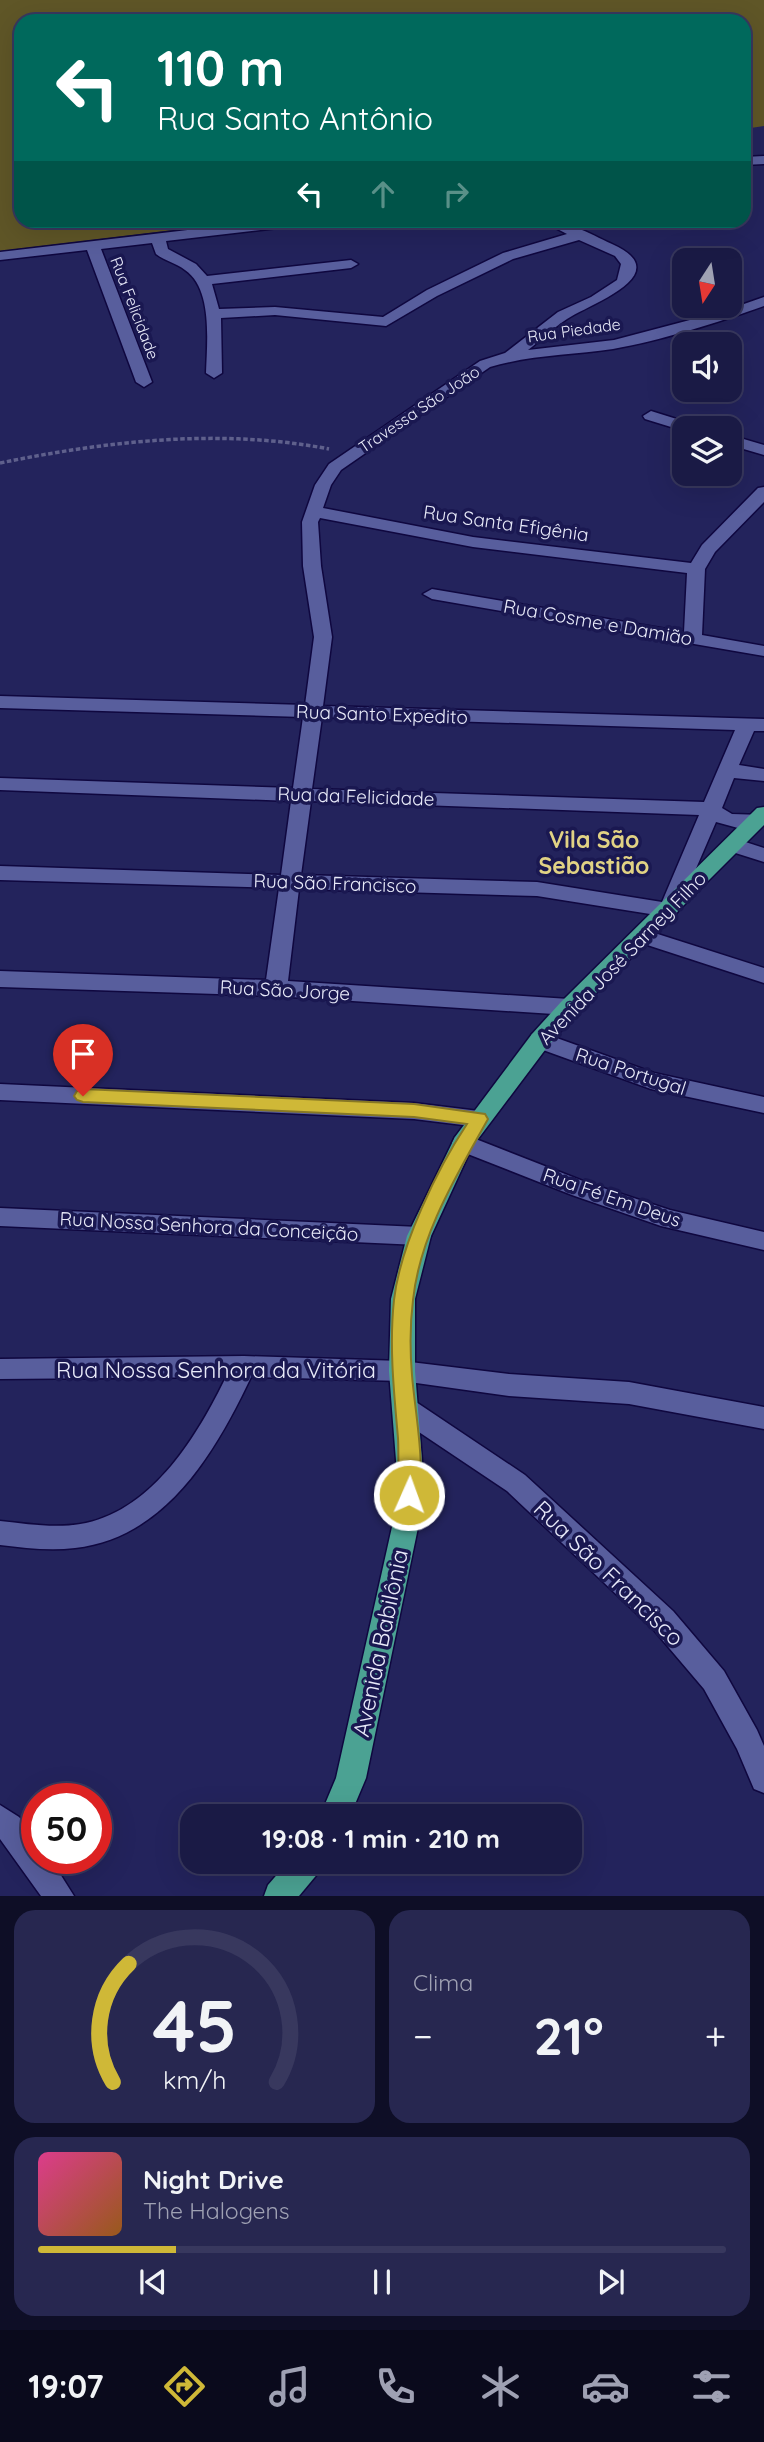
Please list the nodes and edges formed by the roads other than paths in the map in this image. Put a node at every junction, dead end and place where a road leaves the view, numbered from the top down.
1 (248, 228) edge
2 (565, 228) edge
3 (580, 235) junction
4 (158, 239) junction
5 (93, 246) junction
6 (0, 256) edge
7 (351, 264) dead end
8 (201, 281) junction
9 (764, 302) edge
10 (215, 314) junction
11 (510, 356) junction
12 (214, 373) dead end
13 (144, 382) dead end
14 (651, 416) dead end
15 (672, 423) edge
16 (742, 444) edge
17 (764, 450) edge
18 (764, 492) edge
19 (312, 511) junction
20 (696, 569) junction
21 (432, 594) dead end
22 (693, 639) junction
23 (764, 651) edge
24 (0, 702) edge
25 (315, 712) junction
26 (756, 725) edge
27 (727, 773) junction
28 (764, 775) edge
29 (0, 785) edge
30 (304, 794) junction
31 (712, 808) junction
32 (761, 816) edge
33 (733, 845) junction
34 (764, 855) edge
35 (0, 873) edge
36 (291, 882) junction
37 (669, 910) junction
38 (642, 936) junction
39 (764, 976) edge
40 (0, 979) edge
41 (276, 988) junction
42 (569, 1007) junction
43 (540, 1040) junction
44 (0, 1092) edge
45 (764, 1105) edge
46 (479, 1119) junction
47 (463, 1143) junction
48 (0, 1217) edge
49 (419, 1236) junction
50 (764, 1241) edge
51 (244, 1366) junction
52 (0, 1369) edge
53 (402, 1371) junction
54 (407, 1410) junction
55 (764, 1418) edge
56 (0, 1533) edge
57 (764, 1779) edge
58 (340, 1804) edge
59 (0, 1819) edge
60 (298, 1874) edge
61 (59, 1896) edge
62 (279, 1896) edge

1 - 4 street
2 - 3 street, Travessa São João
3 - 10 street
3 - 11 street, Travessa São João
4 - 5 street
4 - 8 street
5 - 6 street
5 - 13 street, Rua Felicidade
7 - 8 street
8 - 10 street
9 - 11 street, Rua Piedade
10 - 12 street
11 - 19 street, Travessa São João
14 - 15 street
16 - 17 street
18 - 20 street
19 - 20 street, Rua Santa Efigênia
19 - 25 street, Travessa São João
20 - 22 street
21 - 22 street, Rua Cosme e Damião
22 - 23 street, Rua Cosme e Damião
24 - 25 street, Rua Santo Expedito
25 - 26 street, Rua Santo Expedito
25 - 30 street
26 - 27 street
27 - 28 street
27 - 31 street
29 - 30 street, Rua da Felicidade
30 - 31 street, Rua da Felicidade
30 - 36 street
31 - 32 street
31 - 37 street
32 - 33 main road, Avenida José Sarney Filho
33 - 34 street
33 - 37 main road, Avenida José Sarney Filho
35 - 36 street, Rua São Francisco
36 - 37 street, Rua São Francisco
36 - 41 street
37 - 38 main road, Avenida José Sarney Filho
38 - 39 street
38 - 42 main road, Avenida José Sarney Filho
40 - 41 street, Rua São Jorge
41 - 42 street, Rua São Jorge
42 - 43 main road, Avenida José Sarney Filho
43 - 45 street, Rua Portugal
43 - 46 main road, Avenida José Sarney Filho
44 - 46 street
46 - 47 main road, Avenida José Sarney Filho
47 - 49 main road, Avenida Babilônia
47 - 50 street, Rua Fé Em Deus
48 - 49 street, Rua Nossa Senhora da Conceição
49 - 53 main road, Avenida Babilônia
51 - 52 street, Rua Nossa Senhora da Vitória
51 - 53 street, Rua Nossa Senhora da Vitória
51 - 56 street
53 - 54 main road, Avenida Babilônia
53 - 55 street, Rua Nossa Senhora da Vitória
54 - 57 street, Rua São Francisco
54 - 58 main road, Avenida Babilônia
59 - 61 street
60 - 62 main road

